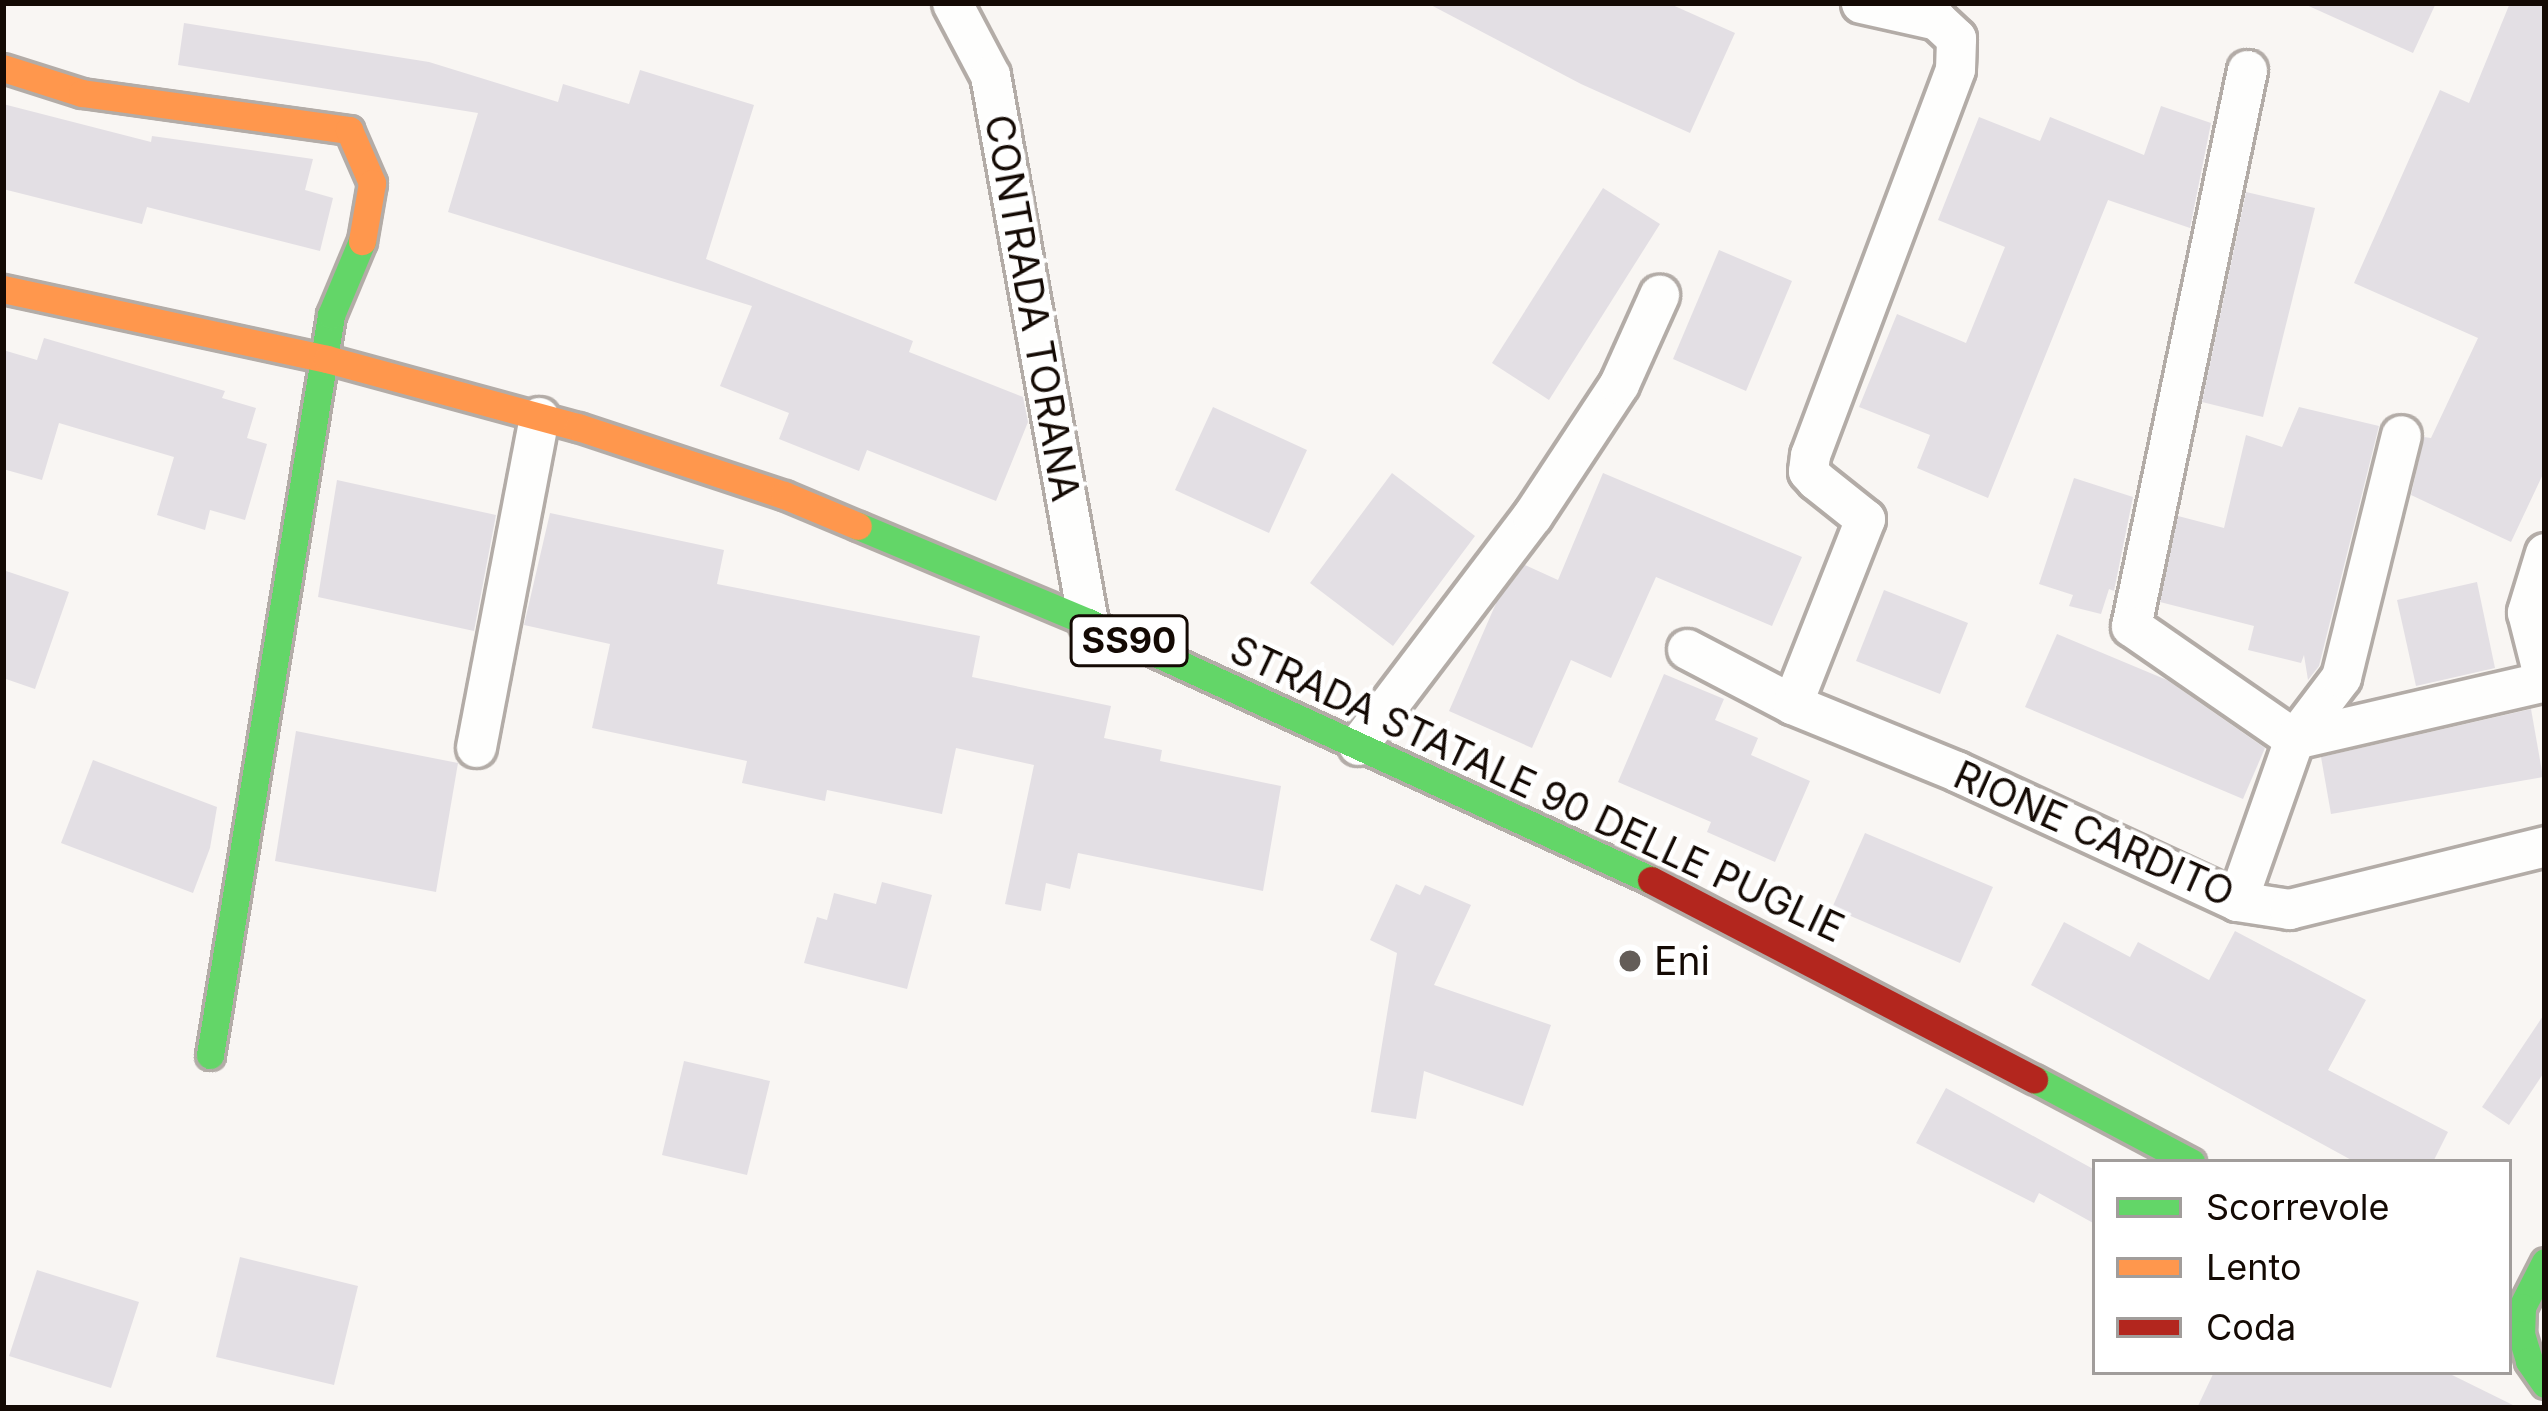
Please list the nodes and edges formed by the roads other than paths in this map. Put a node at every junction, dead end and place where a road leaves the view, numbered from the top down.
1 (952, 3) edge
2 (1861, 3) edge
3 (3, 68) edge
4 (2247, 70) dead end
5 (3, 289) edge
6 (1659, 295) dead end
7 (326, 359) junction
8 (539, 417) junction
9 (2401, 435) dead end
10 (2545, 553) edge
11 (1088, 622) junction
12 (1687, 649) dead end
13 (2545, 682) edge
14 (1792, 704) junction
15 (2294, 739) junction
16 (1358, 746) junction
17 (476, 747) dead end
18 (2545, 846) edge
19 (2237, 902) junction
20 (210, 1054) dead end
21 (2185, 1159) edge
22 (2545, 1261) edge
23 (2512, 1266) edge
24 (2528, 1365) edge

1 - 11 street, CONTRADA TORANA
2 - 14 street
3 - 7 main road
4 - 15 street
5 - 7 main road, STRADA STATALE 90 DELLE PUGLIE / SS90
6 - 16 street
7 - 8 main road, STRADA STATALE 90 DELLE PUGLIE / SS90
7 - 20 main road
8 - 11 main road, STRADA STATALE 90 DELLE PUGLIE / SS90
8 - 17 street
9 - 15 street
10 - 13 street
11 - 16 main road, STRADA STATALE 90 DELLE PUGLIE / SS90
12 - 14 street, RIONE CARDITO
13 - 15 street
14 - 19 street, RIONE CARDITO
15 - 19 street
16 - 21 main road, STRADA STATALE 90 DELLE PUGLIE / SS90
18 - 19 street, RIONE CARDITO
22 - 23 main road
22 - 24 main road

